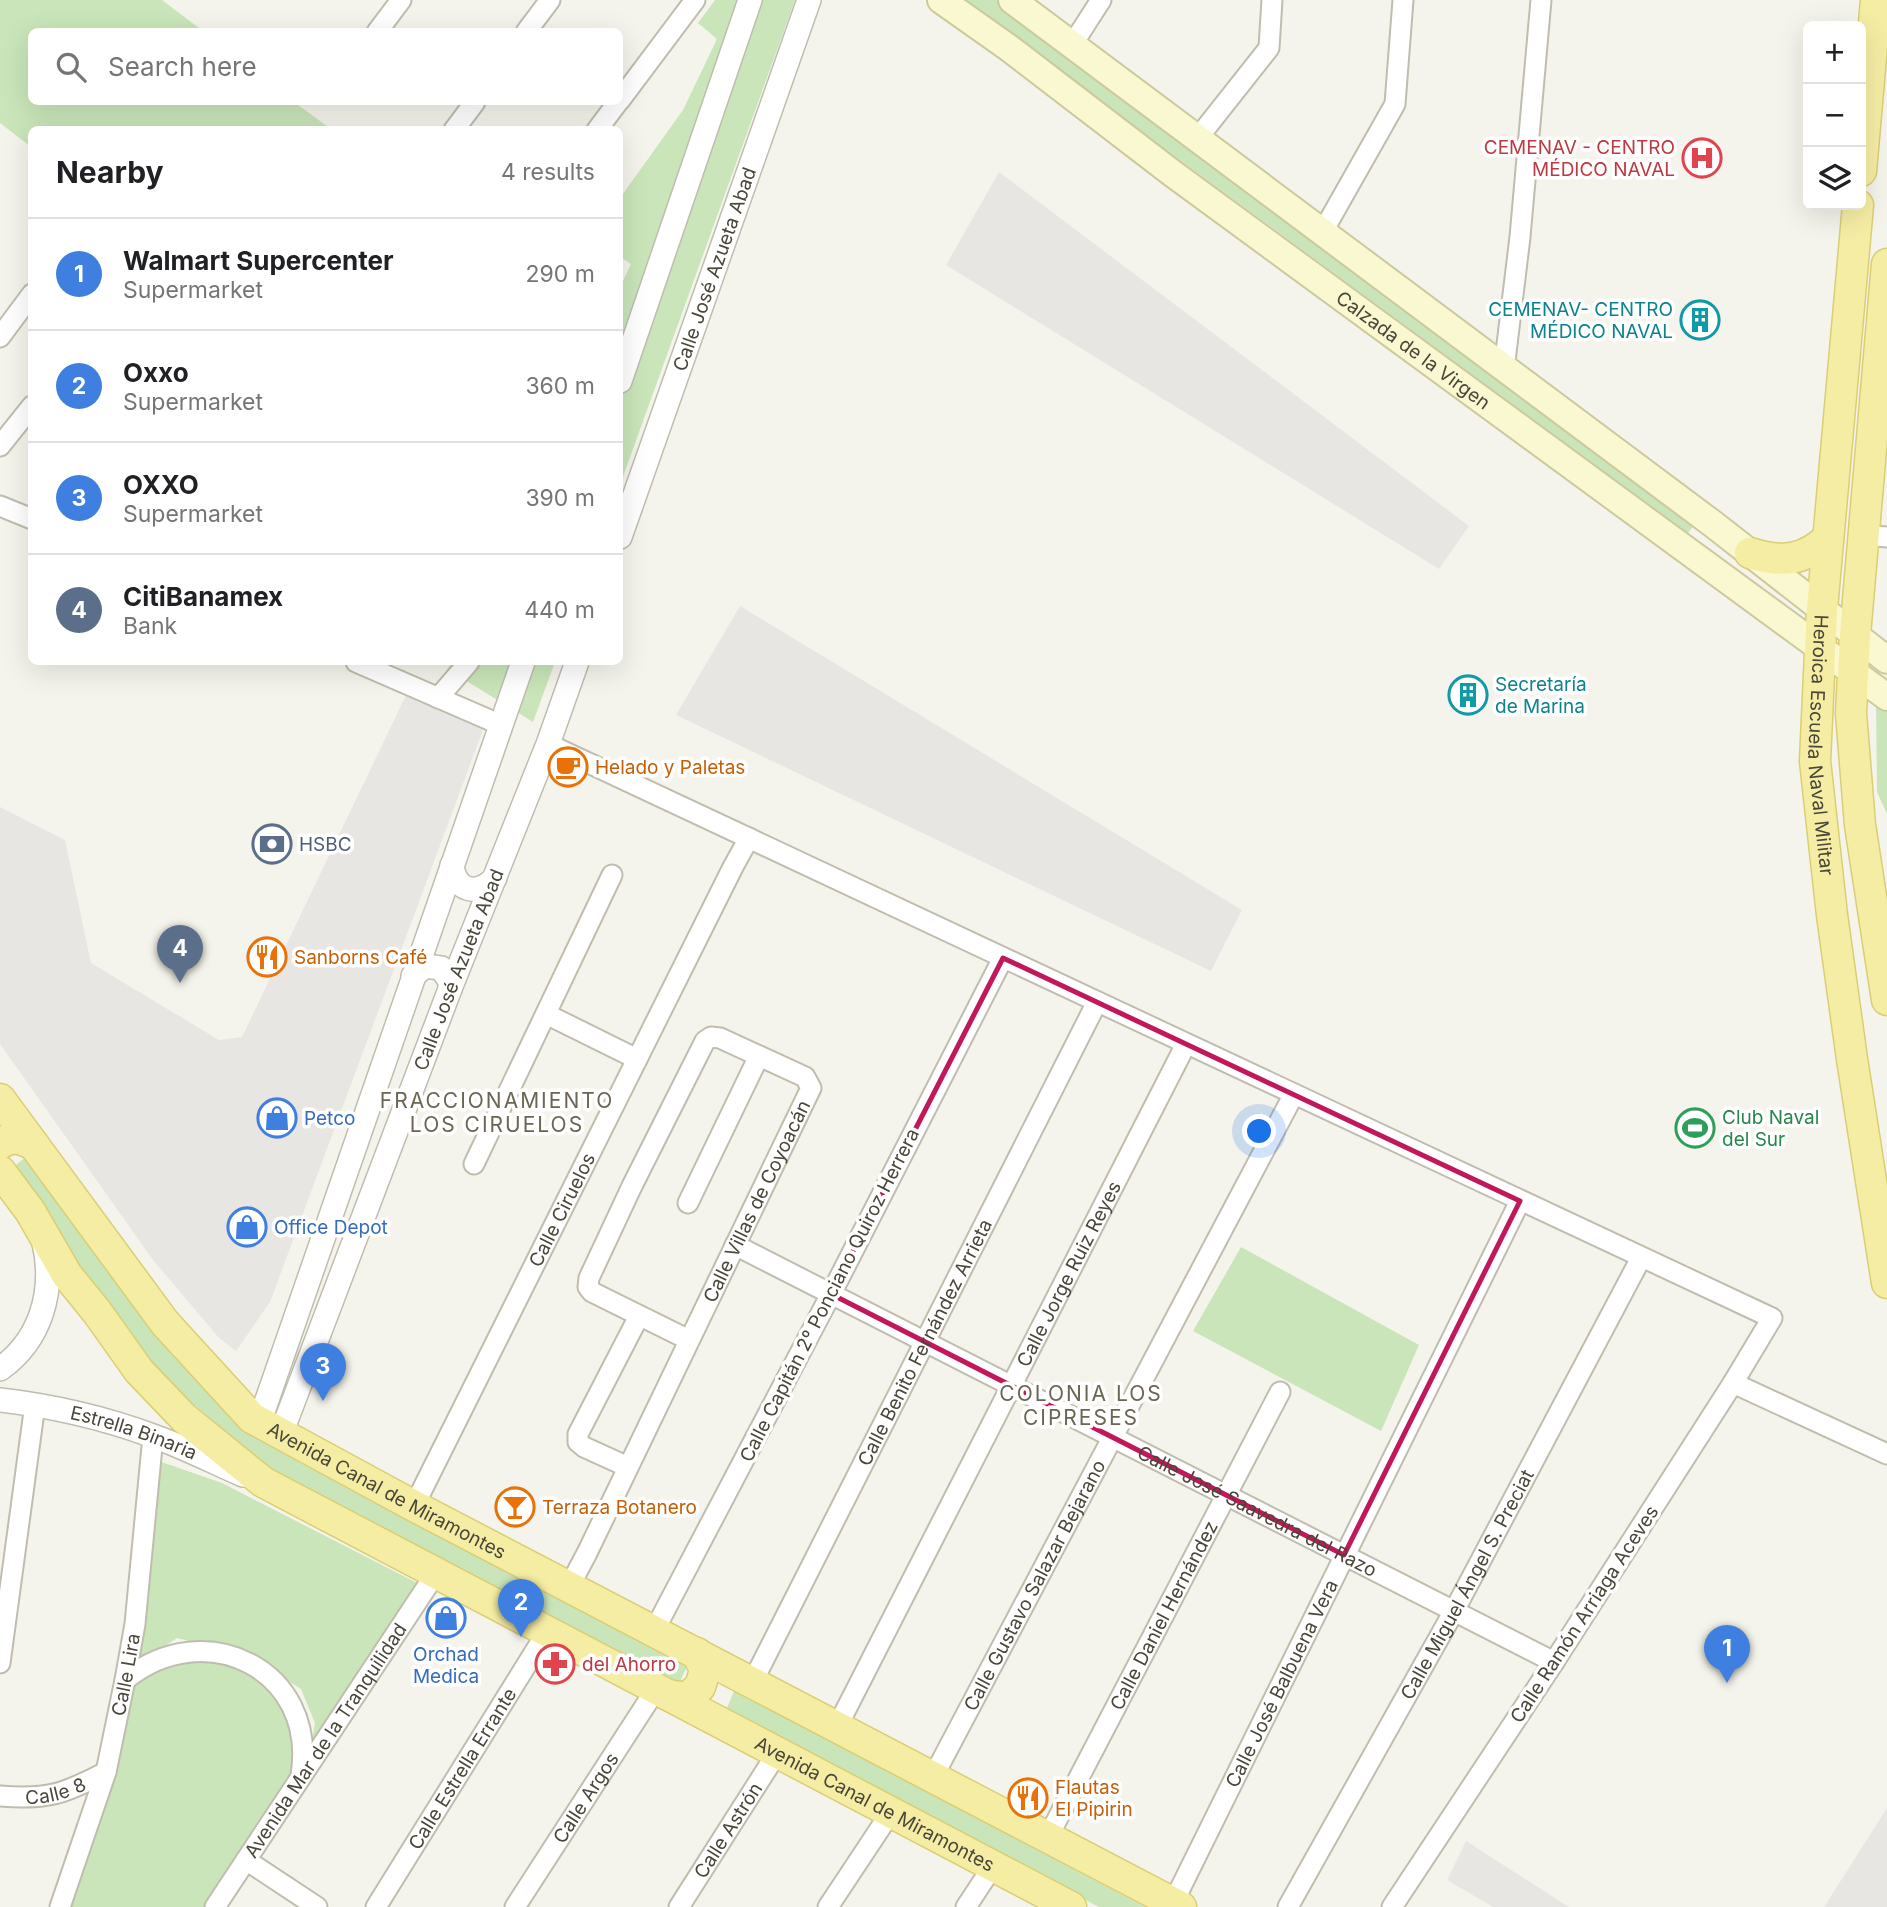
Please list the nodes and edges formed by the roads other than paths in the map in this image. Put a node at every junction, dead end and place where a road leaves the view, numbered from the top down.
1 (401, 0) edge
2 (550, 0) edge
3 (695, 0) edge
4 (750, 0) edge
5 (809, 0) edge
6 (941, 0) edge
7 (1012, 0) edge
8 (1101, 0) edge
9 (1272, 0) edge
10 (1403, 0) edge
11 (1541, 0) edge
12 (1876, 0) edge
13 (380, 28) edge
14 (529, 28) edge
15 (1072, 45) junction
16 (623, 96) edge
17 (473, 105) edge
18 (616, 105) edge
19 (457, 126) edge
20 (600, 126) edge
21 (1197, 139) junction
22 (1863, 147) edge
23 (1858, 210) edge
24 (1322, 233) junction
25 (1886, 284) edge
26 (28, 298) edge
27 (0, 337) edge
28 (1504, 369) junction
29 (623, 372) edge
30 (28, 410) edge
31 (1881, 419) edge
32 (0, 446) edge
33 (0, 506) edge
34 (28, 517) edge
35 (623, 528) edge
36 (1875, 536) edge
37 (1828, 538) junction
38 (1750, 553) junction
39 (1822, 609) junction
40 (1856, 635) junction
41 (1821, 649) junction
42 (1887, 660) edge
43 (363, 665) edge
44 (466, 665) edge
45 (522, 665) edge
46 (576, 665) edge
47 (1854, 673) junction
48 (1887, 697) edge
49 (438, 698) junction
50 (501, 725) junction
51 (548, 744) junction
52 (749, 838) junction
53 (452, 865) junction
54 (612, 875) dead end
55 (495, 878) junction
56 (1003, 958) junction
57 (414, 976) junction
58 (450, 989) junction
59 (1887, 1000) edge
60 (1097, 1002) junction
61 (545, 1014) junction
62 (1186, 1044) junction
63 (759, 1056) junction
64 (637, 1059) junction
65 (1294, 1094) junction
66 (3, 1115) edge
67 (1875, 1138) edge
68 (0, 1144) edge
69 (33, 1144) junction
70 (474, 1164) dead end
71 (0, 1171) edge
72 (1520, 1201) junction
73 (688, 1203) dead end
74 (30, 1212) junction
75 (736, 1245) junction
76 (1641, 1258) junction
77 (1887, 1283) edge
78 (831, 1294) junction
79 (639, 1316) junction
80 (689, 1340) junction
81 (925, 1341) junction
82 (0, 1369) edge
83 (0, 1378) edge
84 (1733, 1383) junction
85 (1011, 1385) junction
86 (1280, 1392) dead end
87 (0, 1398) edge
88 (35, 1404) junction
89 (270, 1428) junction
90 (153, 1436) junction
91 (1112, 1436) junction
92 (1887, 1454) edge
93 (628, 1467) junction
94 (263, 1482) junction
95 (1226, 1495) junction
96 (414, 1506) junction
97 (1344, 1555) junction
98 (436, 1573) junction
99 (569, 1587) junction
100 (1454, 1611) junction
101 (654, 1631) junction
102 (547, 1632) junction
103 (697, 1653) junction
104 (1554, 1662) junction
105 (0, 1663) edge
106 (745, 1679) junction
107 (125, 1680) junction
108 (662, 1692) junction
109 (717, 1721) junction
110 (837, 1727) junction
111 (777, 1753) junction
112 (106, 1772) junction
113 (933, 1777) junction
114 (300, 1779) junction
115 (0, 1796) edge
116 (891, 1812) junction
117 (1048, 1837) junction
118 (246, 1860) junction
119 (993, 1866) junction
120 (1177, 1905) edge
121 (60, 1907) edge
122 (215, 1907) edge
123 (317, 1907) edge
124 (376, 1907) edge
125 (515, 1907) edge
126 (679, 1907) edge
127 (828, 1907) edge
128 (966, 1907) edge
129 (1071, 1907) edge
130 (1288, 1907) edge
131 (1392, 1907) edge

1 - 13 street
2 - 14 street
3 - 16 street
4 - 29 street
5 - 35 street, Calle José Azueta Abad
6 - 41 main road, Calzada de la Virgen
7 - 15 main road, Calzada de la Virgen
8 - 15 street
9 - 21 street
10 - 24 street
11 - 28 street
12 - 22 main road
15 - 21 main road, Calzada de la Virgen
17 - 19 street
18 - 20 street
21 - 24 main road, Calzada de la Virgen
23 - 37 main road, Heroica Escuela Naval Militar
24 - 28 main road, Calzada de la Virgen
25 - 31 main road, Heroica Escuela Naval Militar
26 - 27 street
28 - 38 main road, Calzada de la Virgen
30 - 32 street
31 - 36 main road, Heroica Escuela Naval Militar
33 - 34 street
36 - 40 main road, Heroica Escuela Naval Militar
37 - 38 main road
37 - 39 main road, Heroica Escuela Naval Militar
38 - 39 main road, Calzada de la Virgen
39 - 40 main road, Calzada de la Virgen
39 - 41 main road, Heroica Escuela Naval Militar
40 - 42 main road, Calzada de la Virgen
40 - 47 main road, Heroica Escuela Naval Militar
41 - 47 main road, Calzada de la Virgen
41 - 67 main road, Heroica Escuela Naval Militar
43 - 49 street
44 - 49 street
45 - 50 street, Calle José Azueta Abad
46 - 51 street, Calle José Azueta Abad
47 - 48 main road, Calzada de la Virgen
47 - 59 main road, Heroica Escuela Naval Militar
49 - 50 street
50 - 53 street, Calle José Azueta Abad
51 - 52 street
51 - 55 street, Calle José Azueta Abad
52 - 56 street
52 - 64 street, Calle Ciruelos
53 - 55 street
53 - 57 street, Calle José Azueta Abad
54 - 61 street
55 - 58 street, Calle José Azueta Abad
56 - 60 street
56 - 78 street, Calle Capitán 2º Ponciano Quiroz Herrera
57 - 58 street
57 - 89 street, Calle José Azueta Abad
58 - 89 street, Calle José Azueta Abad
60 - 62 street
60 - 81 street, Calle Benito Fernández Arrieta
61 - 64 street
61 - 70 street
62 - 65 street
62 - 85 street, Calle Jorge Ruiz Reyes
63 - 73 street
63 - 75 street, Calle Villas de Coyoacán
63 - 79 street, Calle Villas de Coyoacán
64 - 96 street, Calle Ciruelos
65 - 72 street
65 - 91 street, Calle Gustavo Salazar Bejarano
66 - 69 main road, Avenida Canal de Miramontes
67 - 77 main road, Heroica Escuela Naval Militar
68 - 69 main road
69 - 89 main road, Avenida Canal de Miramontes
71 - 74 main road, Avenida Canal de Miramontes
72 - 76 street
72 - 97 street, Calle José Balbuena Vera
74 - 82 street
74 - 94 main road, Avenida Canal de Miramontes
75 - 78 street, Calle José Saavedra del Razo
75 - 80 street, Calle Villas de Coyoacán
76 - 84 street, Calle Ramón Arriaga Aceves
76 - 100 street, Calle Miguel Ángel S. Preciat
78 - 81 street, Calle José Saavedra del Razo
78 - 101 street, Calle Capitán 2º Ponciano Quiroz Herrera
79 - 80 street
79 - 93 street
80 - 93 street, Calle Villas de Coyoacán
81 - 85 street, Calle José Saavedra del Razo
81 - 106 street, Calle Benito Fernández Arrieta
83 - 87 street
84 - 92 street
84 - 104 street, Calle Ramón Arriaga Aceves
85 - 91 street, Calle José Saavedra del Razo
85 - 110 street, Calle Jorge Ruiz Reyes
86 - 95 street, Calle Daniel Hernández
87 - 88 street, Estrella Binaria
88 - 90 street, Estrella Binaria
88 - 105 street
89 - 96 main road, Avenida Canal de Miramontes
90 - 94 street, Estrella Binaria
90 - 107 street, Calle Lira
91 - 95 street, Calle José Saavedra del Razo
91 - 113 street, Calle Gustavo Salazar Bejarano
93 - 99 street, Calle Villas de Coyoacán
94 - 98 main road, Avenida Canal de Miramontes
95 - 97 street, Calle José Saavedra del Razo
95 - 117 street, Calle Daniel Hernández
96 - 99 main road, Avenida Canal de Miramontes
97 - 100 street, Calle José Saavedra del Razo
97 - 120 street, Calle José Balbuena Vera
98 - 102 main road, Avenida Canal de Miramontes
98 - 114 street, Avenida Mar de la Tranquilidad
99 - 101 main road, Avenida Canal de Miramontes
100 - 104 street, Calle José Saavedra del Razo
100 - 130 street, Calle Miguel Ángel S. Preciat
101 - 103 main road, Avenida Canal de Miramontes
102 - 108 main road, Avenida Canal de Miramontes
102 - 124 street, Calle Estrella Errante
103 - 106 main road, Avenida Canal de Miramontes
103 - 108 main road
104 - 131 street, Calle Ramón Arriaga Aceves
106 - 109 main road
106 - 110 main road, Avenida Canal de Miramontes
107 - 112 street, Calle Lira
107 - 114 street
108 - 109 main road, Avenida Canal de Miramontes
108 - 125 street, Calle Argos
109 - 111 main road, Avenida Canal de Miramontes
110 - 113 main road, Avenida Canal de Miramontes
111 - 116 main road, Avenida Canal de Miramontes
111 - 126 street, Calle Astrón
112 - 115 street, Calle 8
112 - 121 street, Calle Lira
113 - 117 main road, Avenida Canal de Miramontes
114 - 118 street, Avenida Mar de la Tranquilidad
116 - 119 main road, Avenida Canal de Miramontes
116 - 127 street
117 - 120 main road, Avenida Canal de Miramontes
118 - 122 street, Avenida Mar de la Tranquilidad
118 - 123 street
119 - 128 street
119 - 129 main road, Avenida Canal de Miramontes

